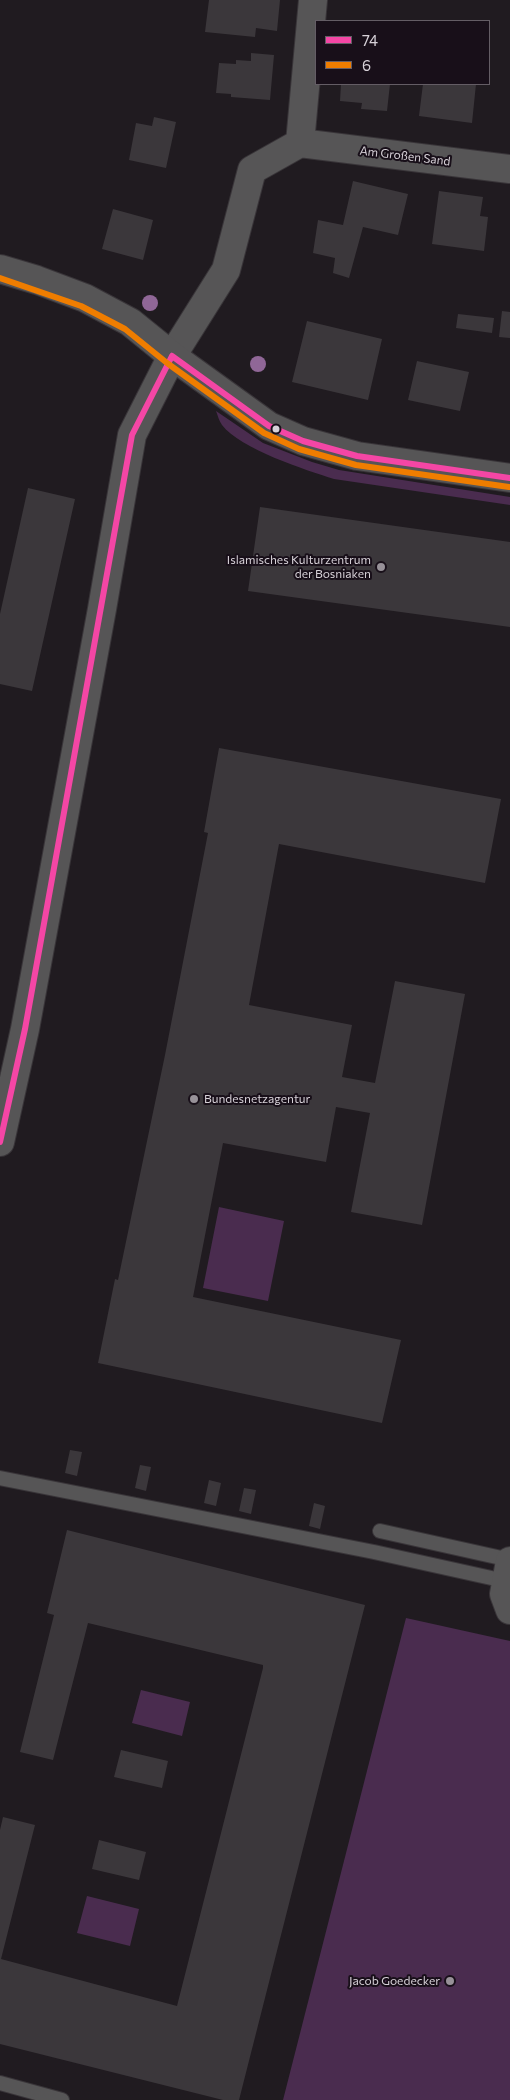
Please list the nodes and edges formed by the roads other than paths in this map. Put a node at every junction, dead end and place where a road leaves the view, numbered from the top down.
1 (313, 0) edge
2 (300, 144) junction
3 (510, 169) edge
4 (0, 269) edge
5 (172, 356) junction
6 (510, 478) edge
7 (0, 1142) edge
8 (0, 1478) edge
9 (380, 1530) dead end
10 (508, 1567) edge
11 (510, 1610) edge
12 (0, 2083) edge
13 (62, 2100) edge

1 - 2 street
2 - 3 street, Am Großen Sand
2 - 5 street
4 - 5 street
5 - 6 street
5 - 7 street
8 - 10 lane
9 - 10 lane
10 - 11 street
12 - 13 lane

